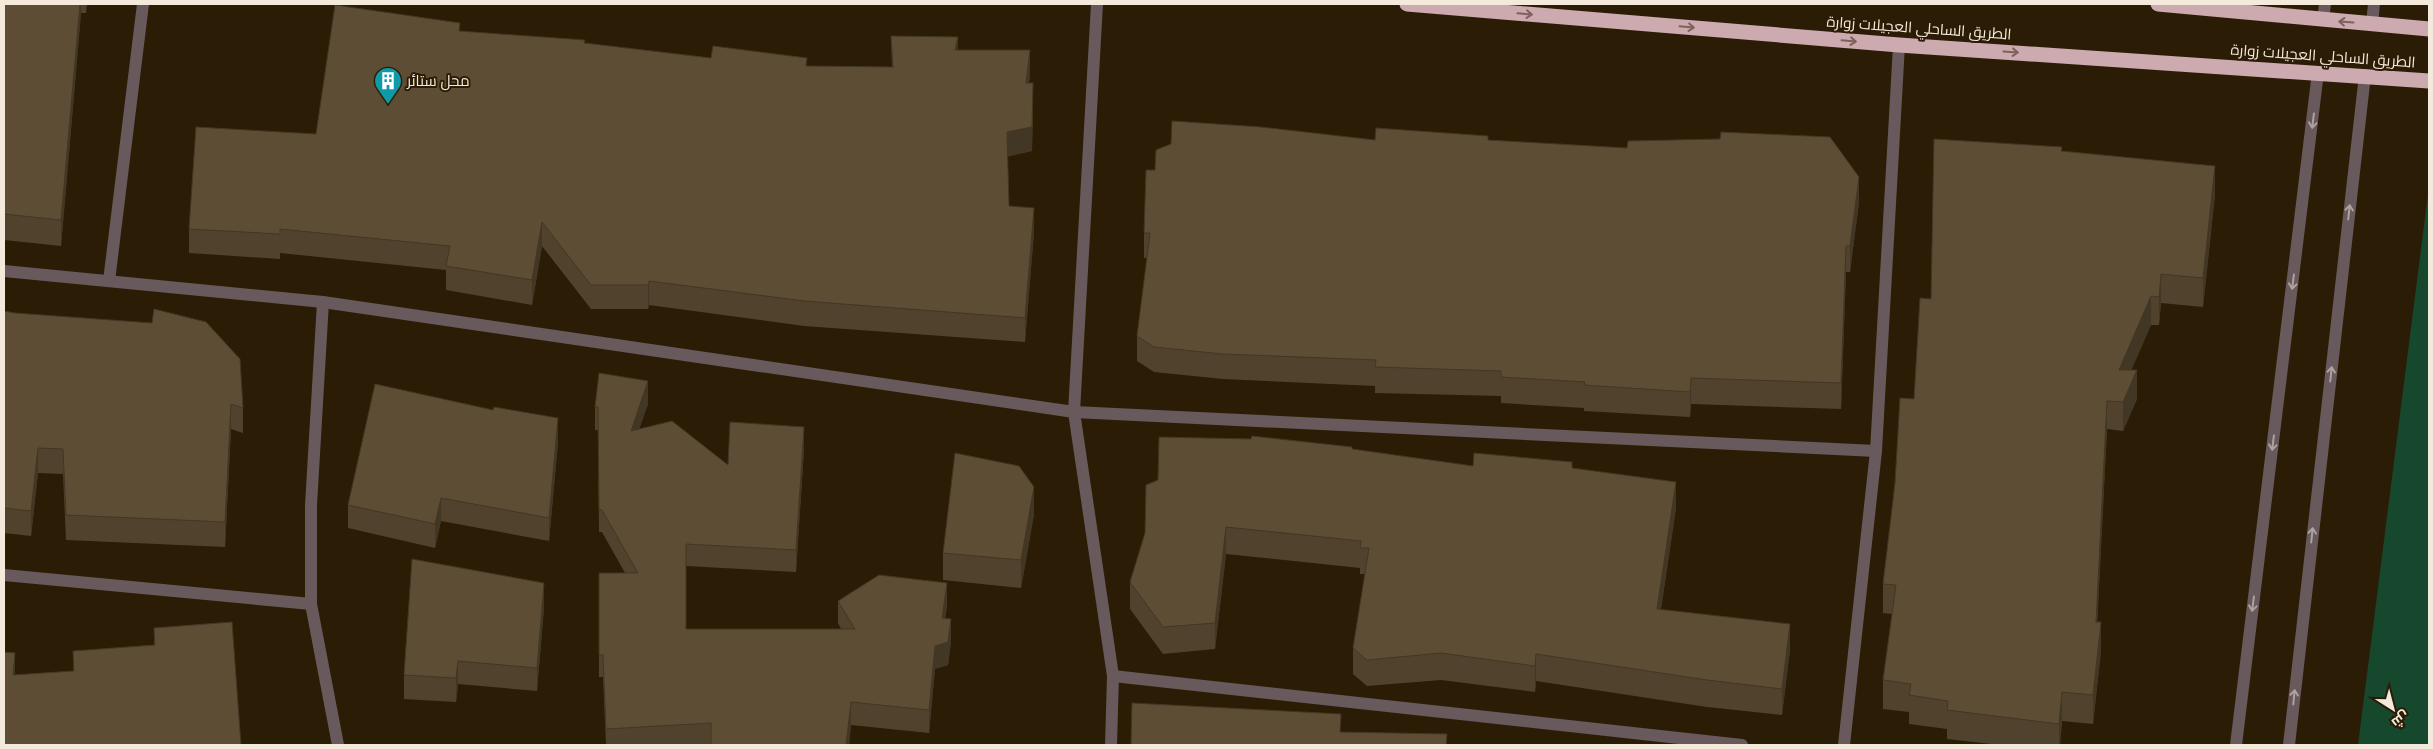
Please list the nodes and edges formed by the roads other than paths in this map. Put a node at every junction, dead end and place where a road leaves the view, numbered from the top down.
1 (143, 4) edge
2 (1097, 4) edge
3 (1407, 4) edge
4 (2158, 4) edge
5 (2325, 4) edge
6 (2374, 4) edge
7 (2323, 20) junction
8 (2372, 24) junction
9 (2429, 29) edge
10 (1899, 45) junction
11 (2318, 72) junction
12 (2365, 75) junction
13 (2429, 81) edge
14 (4, 271) edge
15 (109, 281) junction
16 (322, 302) junction
17 (1074, 412) junction
18 (1876, 451) junction
19 (4, 574) edge
20 (312, 604) junction
21 (1113, 676) junction
22 (338, 745) edge
23 (1111, 745) edge
24 (1742, 745) edge
25 (1844, 745) edge
26 (2236, 745) edge
27 (2289, 745) edge

1 - 15 street
2 - 17 street
3 -> 10 highway, الطريق الساحلي العجيلات زوارة
4 - 7 highway
5 - 7 street
6 - 8 street
8 -> 7 highway
8 - 9 highway
10 -> 11 highway, الطريق الساحلي العجيلات زوارة
10 - 18 street
11 - 12 highway, الطريق الساحلي العجيلات زوارة
11 -> 26 street
12 - 13 highway, الطريق الساحلي العجيلات زوارة
27 -> 12 street
14 - 15 street
15 - 16 street
16 - 17 street
16 - 20 street
17 - 18 street
17 - 21 street
18 - 25 street
19 - 20 street
20 - 22 street
21 - 23 street
21 - 24 street

